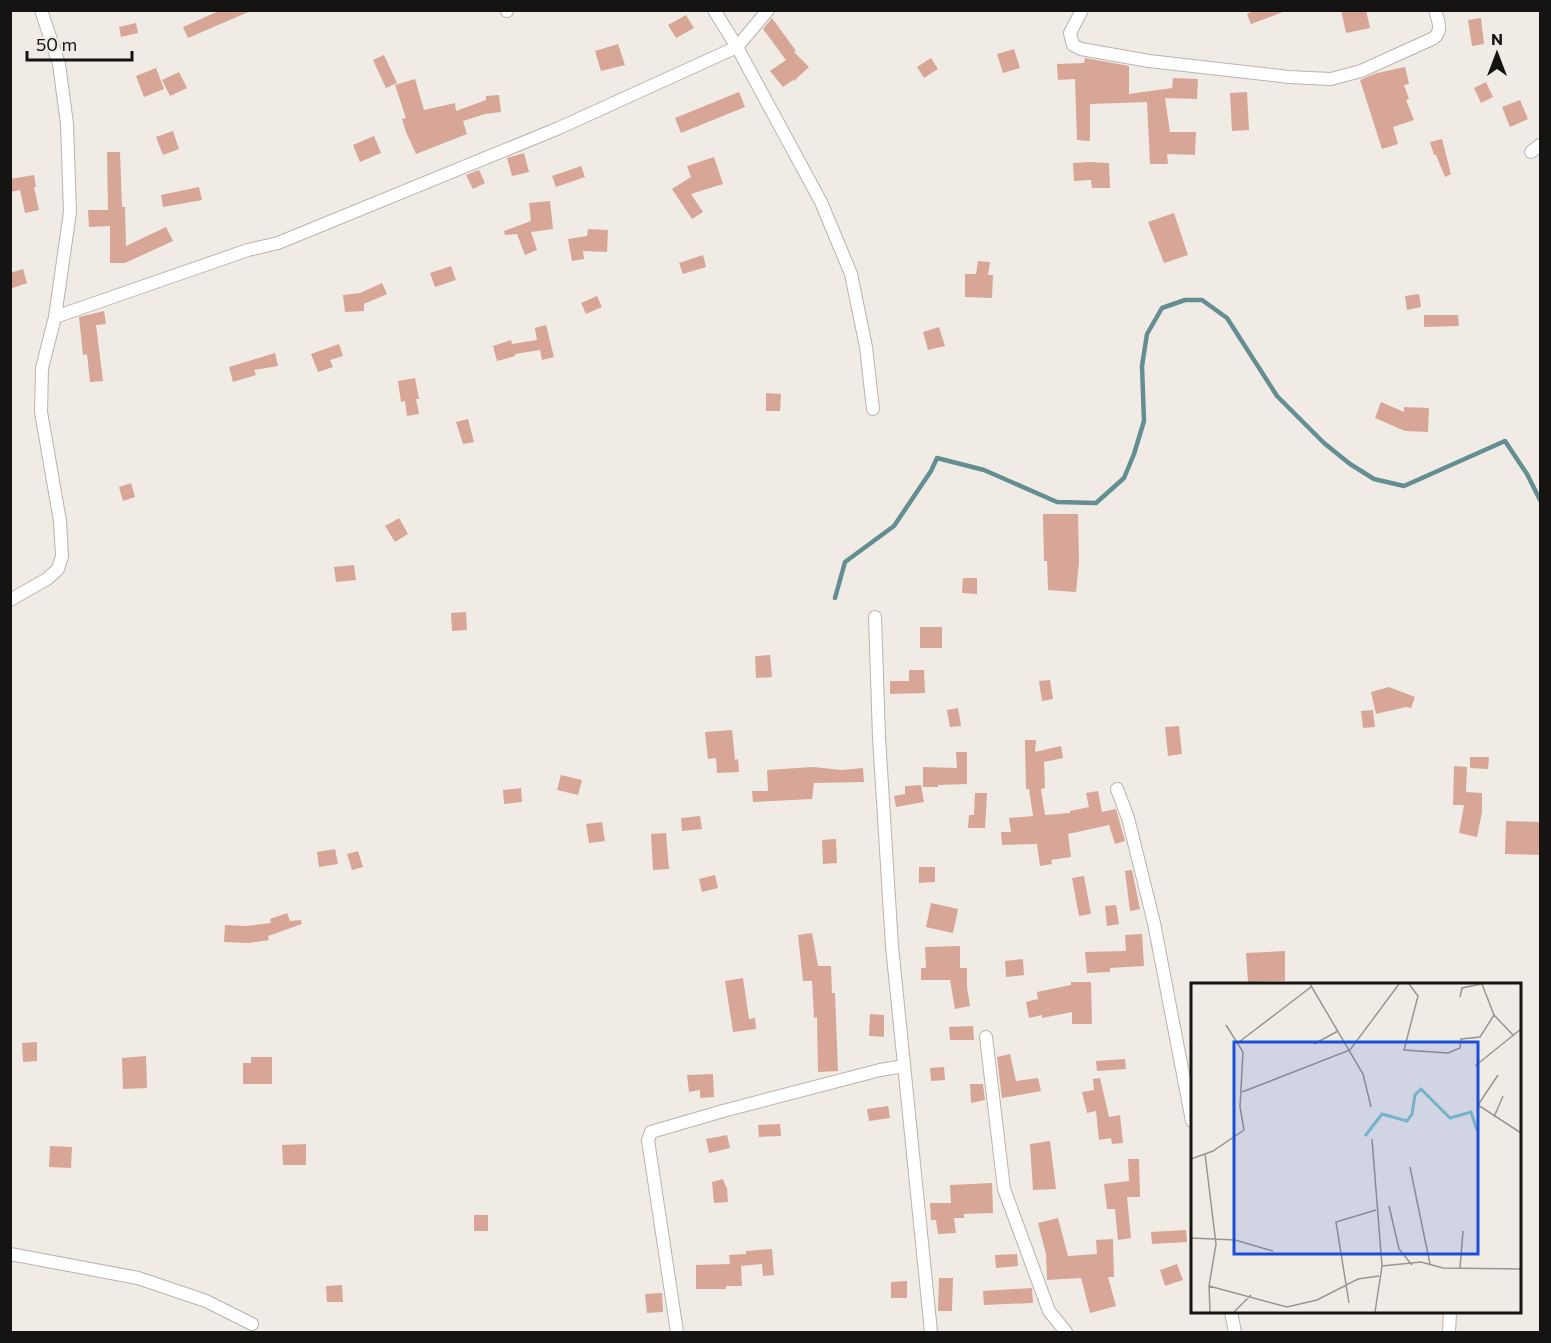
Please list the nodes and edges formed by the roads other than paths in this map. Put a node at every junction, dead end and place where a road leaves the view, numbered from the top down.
1 (41, 10) edge
2 (714, 10) edge
3 (768, 10) edge
4 (1083, 10) edge
5 (1435, 10) edge
6 (737, 47) junction
7 (55, 317) junction
8 (873, 409) dead end
9 (10, 600) edge
10 (875, 617) dead end
11 (1117, 789) dead end
12 (986, 1037) dead end
13 (904, 1066) junction
14 (1191, 1116) edge
15 (10, 1254) edge
16 (1231, 1313) edge
17 (1450, 1313) edge
18 (252, 1324) dead end
19 (677, 1332) edge
20 (931, 1332) edge
21 (1066, 1332) edge
22 (1235, 1332) edge
23 (1449, 1332) edge

1 - 7 street
2 - 6 street
3 - 6 street
4 - 5 street
6 - 7 street
6 - 8 street
7 - 9 street
10 - 13 street
11 - 14 street
12 - 21 street
13 - 19 street
13 - 20 street
15 - 18 street
16 - 22 street
17 - 23 street

